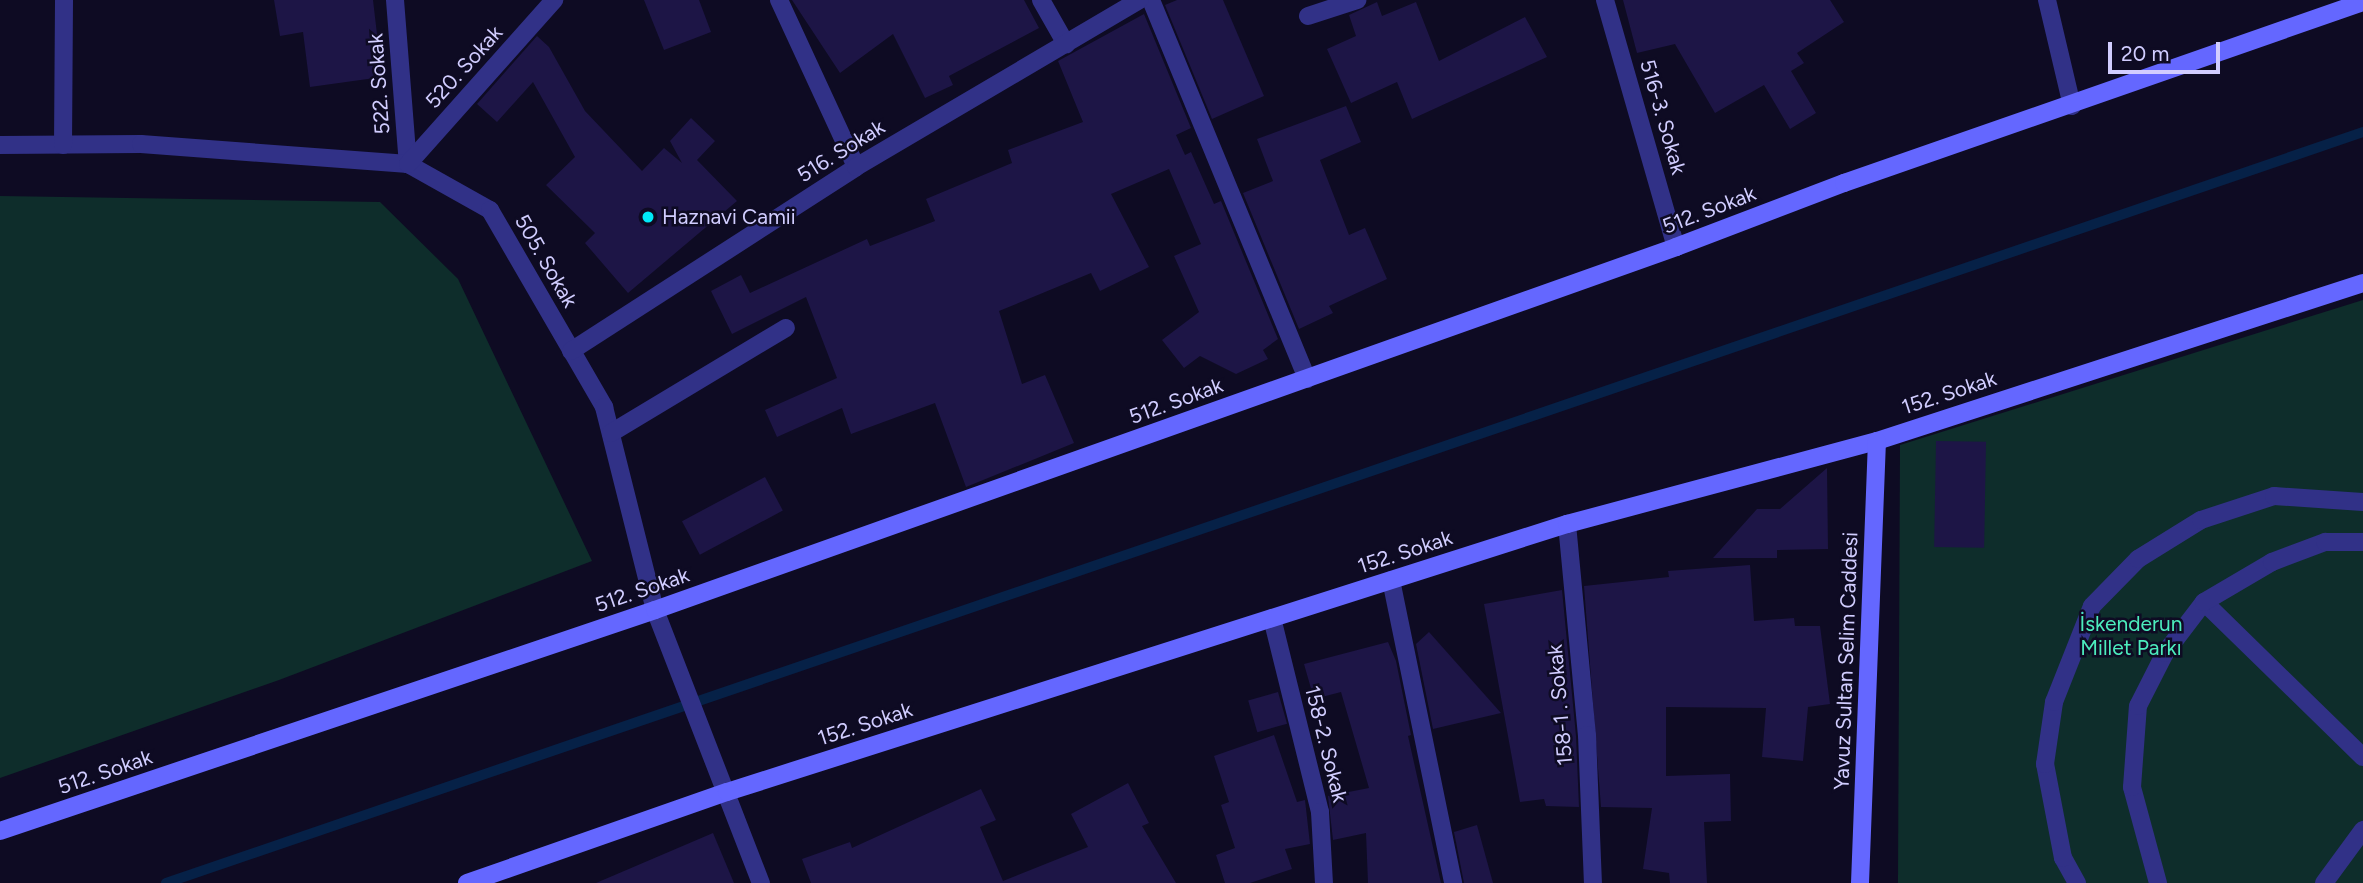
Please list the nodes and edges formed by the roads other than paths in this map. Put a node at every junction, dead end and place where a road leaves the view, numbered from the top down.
1 (64, 0) edge
2 (395, 0) edge
3 (554, 0) edge
4 (779, 0) edge
5 (1041, 0) edge
6 (1140, 0) edge
7 (1151, 0) edge
8 (1357, 0) edge
9 (1605, 0) edge
10 (2047, 0) edge
11 (2363, 2) edge
12 (1308, 16) dead end
13 (1066, 44) junction
14 (2072, 106) junction
15 (0, 145) edge
16 (63, 145) junction
17 (408, 164) junction
18 (856, 167) junction
19 (1676, 247) junction
20 (2363, 282) edge
21 (786, 328) dead end
22 (571, 351) junction
23 (1307, 379) junction
24 (611, 433) junction
25 (1877, 440) junction
26 (2363, 502) edge
27 (1567, 524) junction
28 (2363, 542) edge
29 (1391, 580) junction
30 (2204, 602) junction
31 (655, 610) junction
32 (1272, 618) junction
33 (2363, 758) edge
34 (727, 792) junction
35 (2363, 830) edge
36 (0, 831) edge
37 (467, 883) edge
38 (761, 883) edge
39 (1324, 883) edge
40 (1453, 883) edge
41 (1593, 883) edge
42 (1860, 883) edge
43 (2077, 883) edge
44 (2158, 883) edge
45 (2324, 883) edge

1 - 16 street
2 - 17 street, 522. Sokak
3 - 17 street, 520. Sokak
4 - 18 street
5 - 13 street
6 - 13 street, 516. Sokak
7 - 23 street
8 - 12 street
9 - 19 street, 516-3. Sokak
10 - 14 street
11 - 14 street, 512. Sokak
13 - 18 street, 516. Sokak
14 - 19 street, 512. Sokak
15 - 16 street, 505. Sokak
16 - 17 street, 505. Sokak
17 - 22 street, 505. Sokak
18 - 22 street, 516. Sokak
19 - 23 street, 512. Sokak
20 - 25 street, 152. Sokak
21 - 24 street
22 - 24 street, 505. Sokak
23 - 31 street, 512. Sokak
24 - 31 street, 505. Sokak
25 - 27 street, 152. Sokak
25 - 42 street, Yavuz Sultan Selim Caddesi
26 - 43 street
27 - 29 street, 152. Sokak
27 - 41 street, 158-1 . Sokak
28 - 30 street
29 - 32 street, 152. Sokak
29 - 40 street
30 - 33 street
30 - 44 street
31 - 34 street, 505. Sokak
31 - 36 street, 512. Sokak
32 - 34 street, 152. Sokak
32 - 39 street, 158-2. Sokak
34 - 37 street, 152. Sokak
34 - 38 street, 505. Sokak
35 - 45 street

